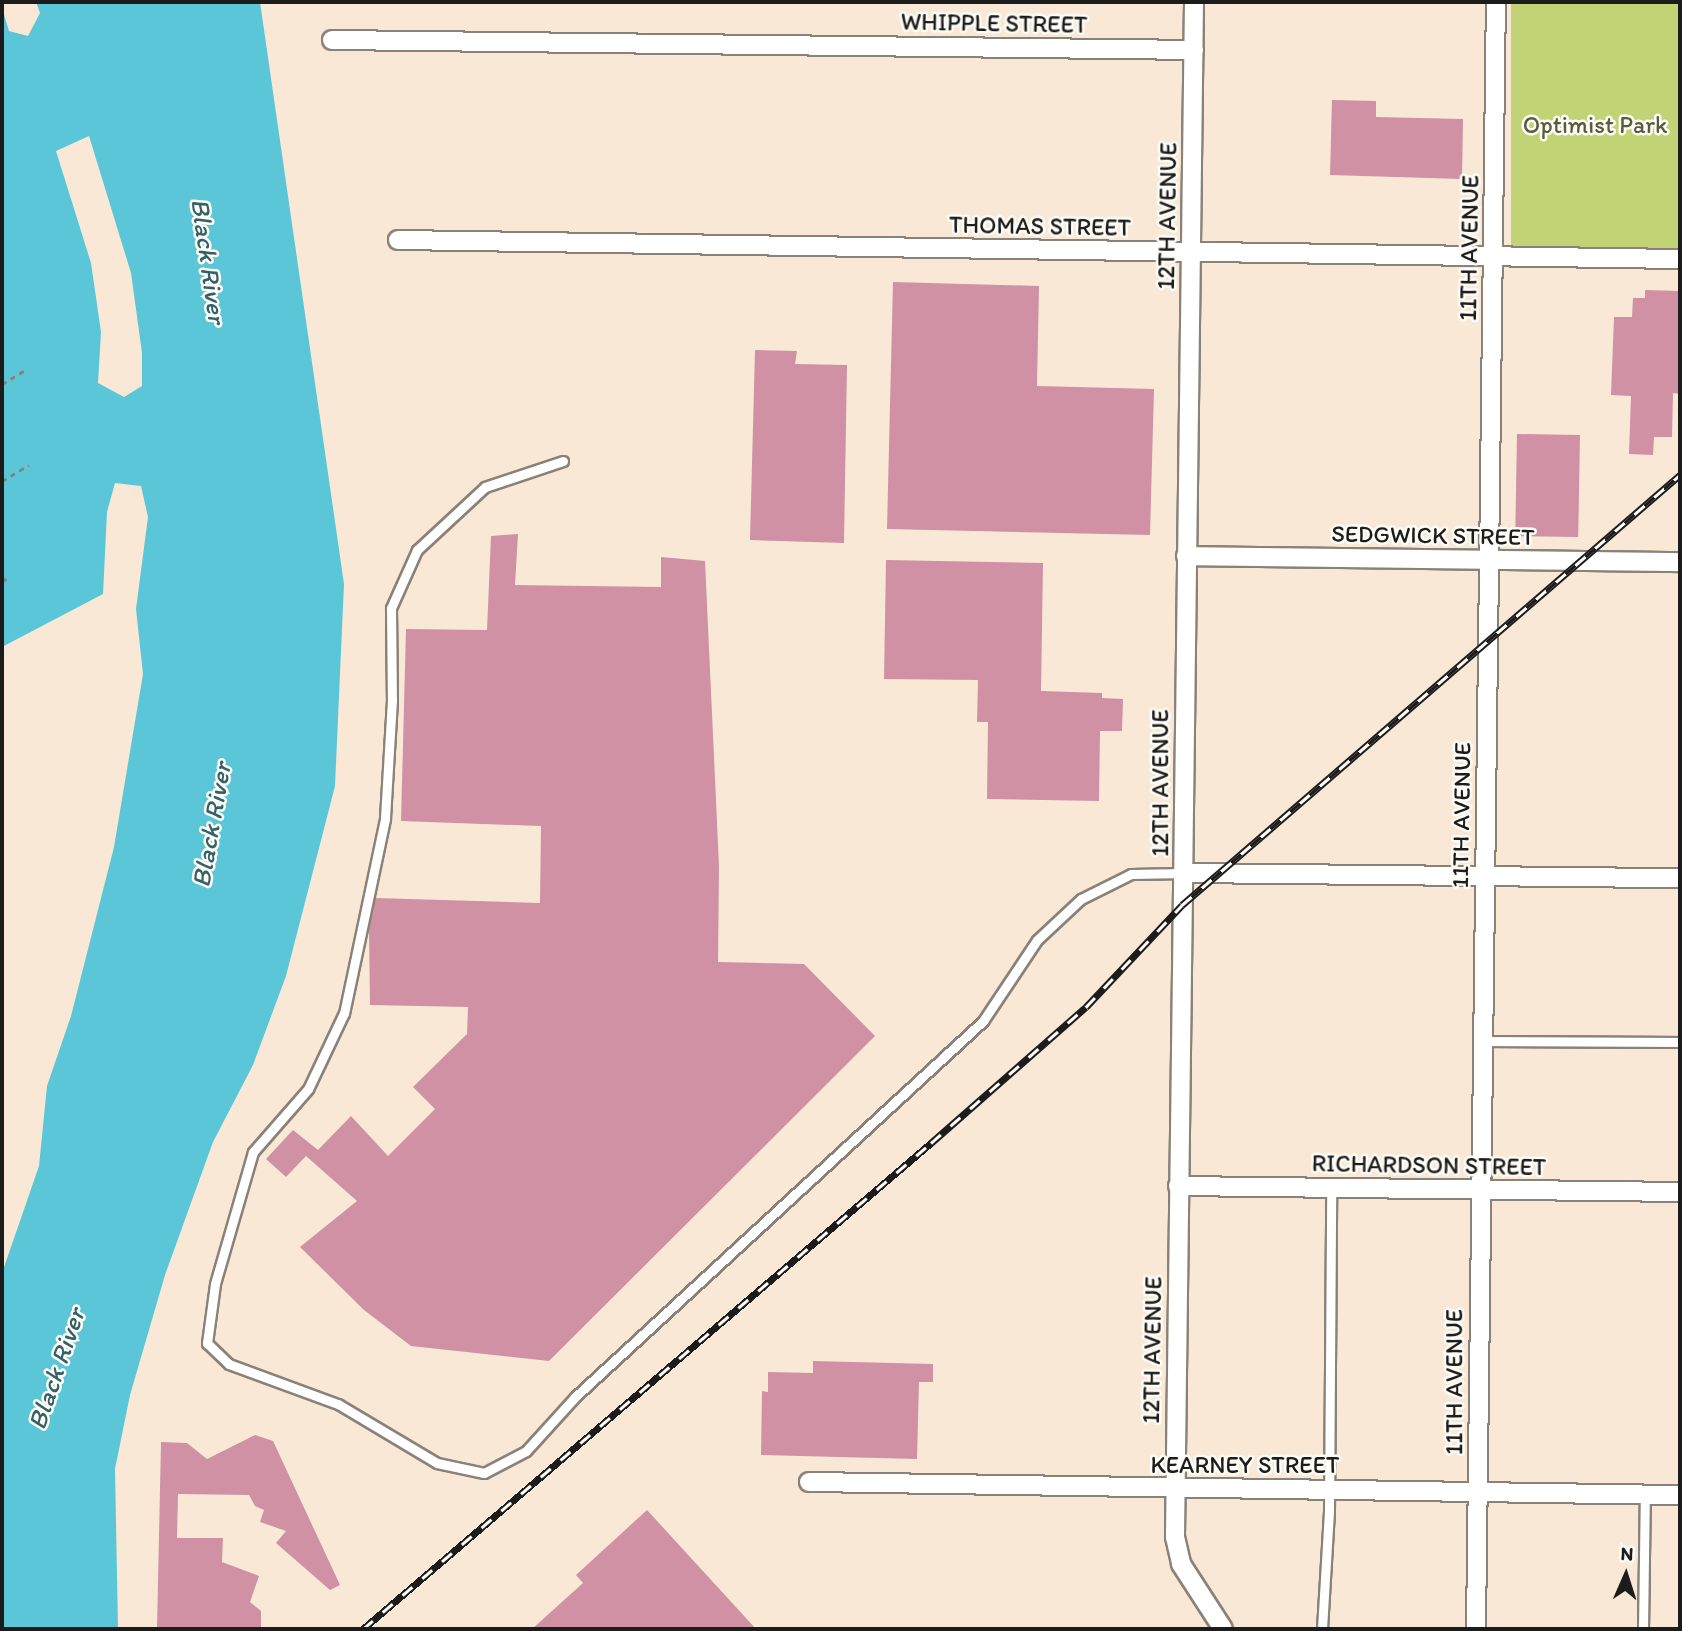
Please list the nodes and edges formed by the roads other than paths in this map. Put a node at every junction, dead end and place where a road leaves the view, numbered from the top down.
1 (1194, 2) edge
2 (1496, 2) edge
3 (332, 40) dead end
4 (1194, 50) junction
5 (398, 240) dead end
6 (1191, 253) junction
7 (1493, 257) junction
8 (1680, 259) edge
9 (564, 461) dead end
10 (1186, 556) junction
11 (1490, 559) junction
12 (1680, 562) edge
13 (1185, 873) junction
14 (1484, 874) junction
15 (1680, 878) edge
16 (1482, 1041) junction
17 (1680, 1042) edge
18 (1178, 1186) junction
19 (1331, 1188) junction
20 (1480, 1189) junction
21 (1680, 1192) edge
22 (809, 1482) dead end
23 (1174, 1489) junction
24 (1327, 1490) junction
25 (1477, 1493) junction
26 (1645, 1494) junction
27 (1680, 1495) edge
28 (1223, 1629) edge
29 (1322, 1629) edge
30 (1476, 1629) edge
31 (1643, 1629) edge

1 - 4 street, 12TH AVENUE
2 - 7 street, 11TH AVENUE
3 - 4 street, WHIPPLE STREET
4 - 6 street, 12TH AVENUE
5 - 6 street, THOMAS STREET
6 - 7 street, THOMAS STREET
6 - 10 street, 12TH AVENUE
7 - 8 street, THOMAS STREET
7 - 11 street, 11TH AVENUE
9 - 13 lane
10 - 11 street, SEDGWICK STREET
10 - 13 street, 12TH AVENUE
11 - 12 street, SEDGWICK STREET
11 - 14 street, 11TH AVENUE
13 - 14 street
13 - 18 street, 12TH AVENUE
14 - 15 street
14 - 16 street, 11TH AVENUE
16 - 17 lane
16 - 20 street, 11TH AVENUE
18 - 19 street, RICHARDSON STREET
18 - 23 street, 12TH AVENUE
19 - 20 street, RICHARDSON STREET
19 - 24 lane
20 - 21 street, RICHARDSON STREET
20 - 25 street, 11TH AVENUE
22 - 23 street, KEARNEY STREET
23 - 24 street, KEARNEY STREET
23 - 28 street, 12TH AVENUE
24 - 25 street, KEARNEY STREET
24 - 29 lane
25 - 26 street, KEARNEY STREET
25 - 30 street, 11TH AVENUE
26 - 27 street, KEARNEY STREET
26 - 31 lane

